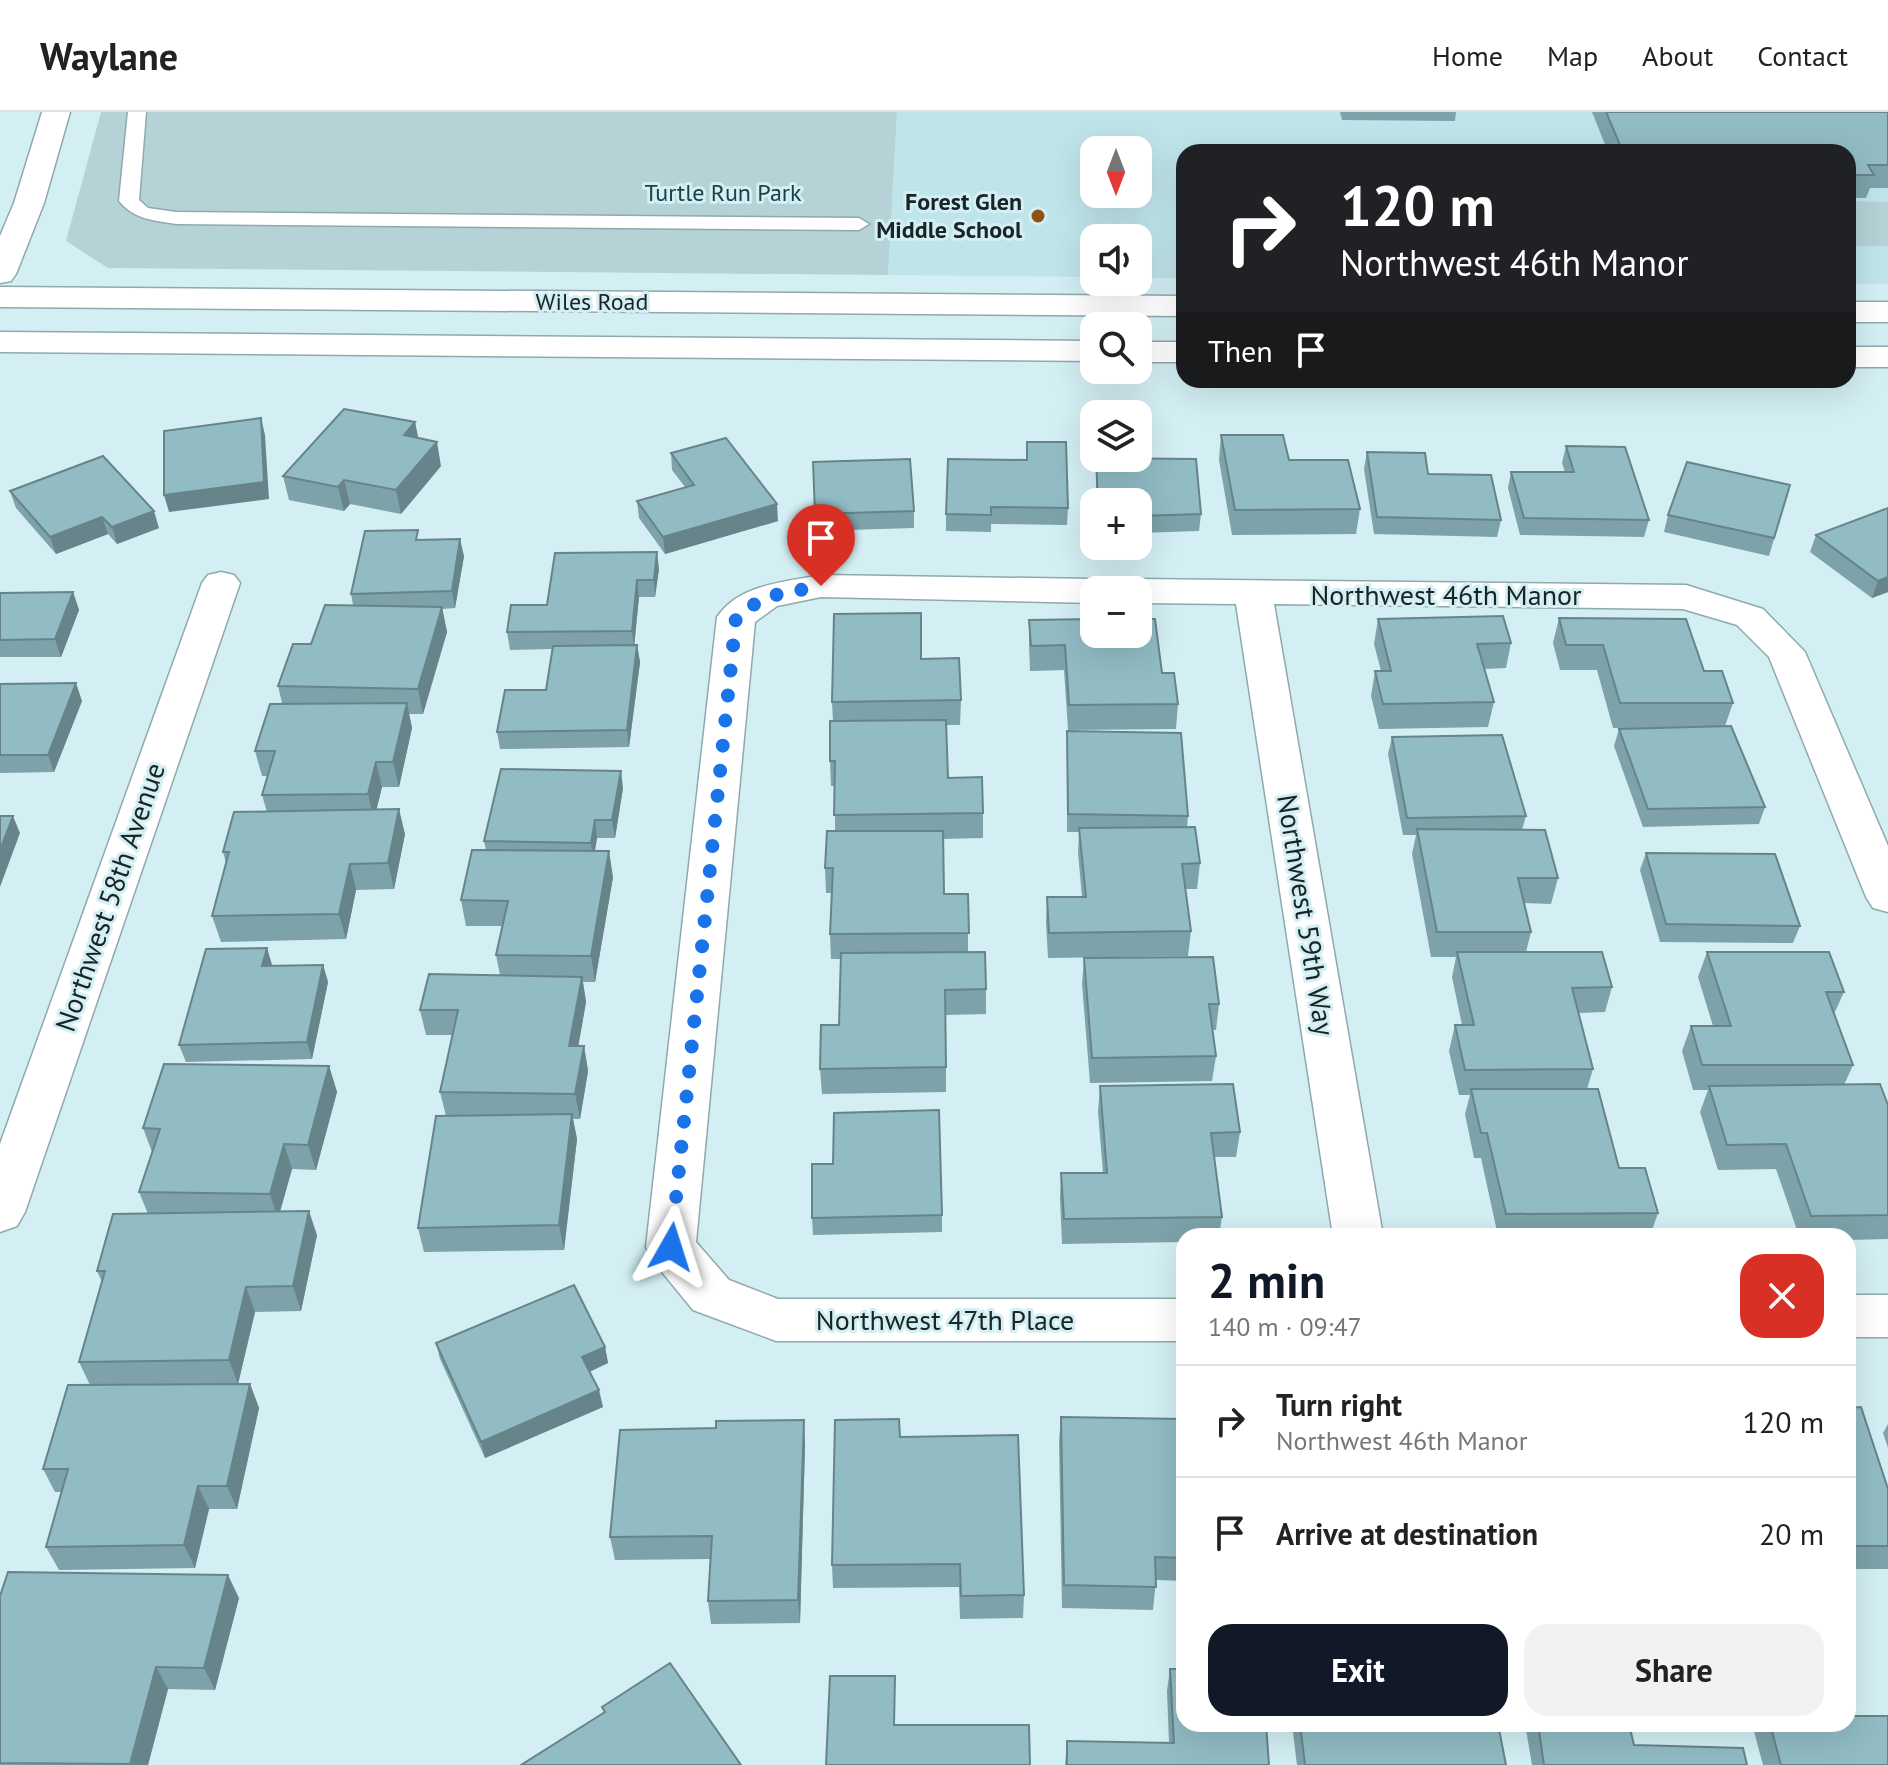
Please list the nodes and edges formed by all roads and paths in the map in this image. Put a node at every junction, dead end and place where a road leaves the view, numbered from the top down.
1 (56, 112) edge
2 (137, 112) edge
3 (859, 224) dead end
4 (0, 274) edge
5 (0, 297) edge
6 (1176, 306) edge
7 (1856, 312) edge
8 (1888, 312) edge
9 (0, 342) edge
10 (1080, 351) edge
11 (1152, 352) edge
12 (1176, 352) edge
13 (1856, 357) edge
14 (1888, 357) edge
15 (221, 583) dead end
16 (1080, 591) edge
17 (1152, 591) edge
18 (1253, 593) junction
19 (1888, 897) edge
20 (0, 1212) edge
21 (1357, 1228) edge
22 (1856, 1316) edge
23 (1888, 1316) edge
24 (1176, 1320) edge

1 - 4 street
2 - 3 lane
5 - 6 street, Wiles Road
7 - 8 street
9 - 10 street, Wiles Road
11 - 12 street
13 - 14 street
15 - 20 street, Northwest 58th Avenue
16 - 24 street, Northwest 47th Place
17 - 18 street, Northwest 46th Manor
18 - 19 street, Northwest 46th Manor
18 - 21 street, Northwest 59th Way
22 - 23 street

